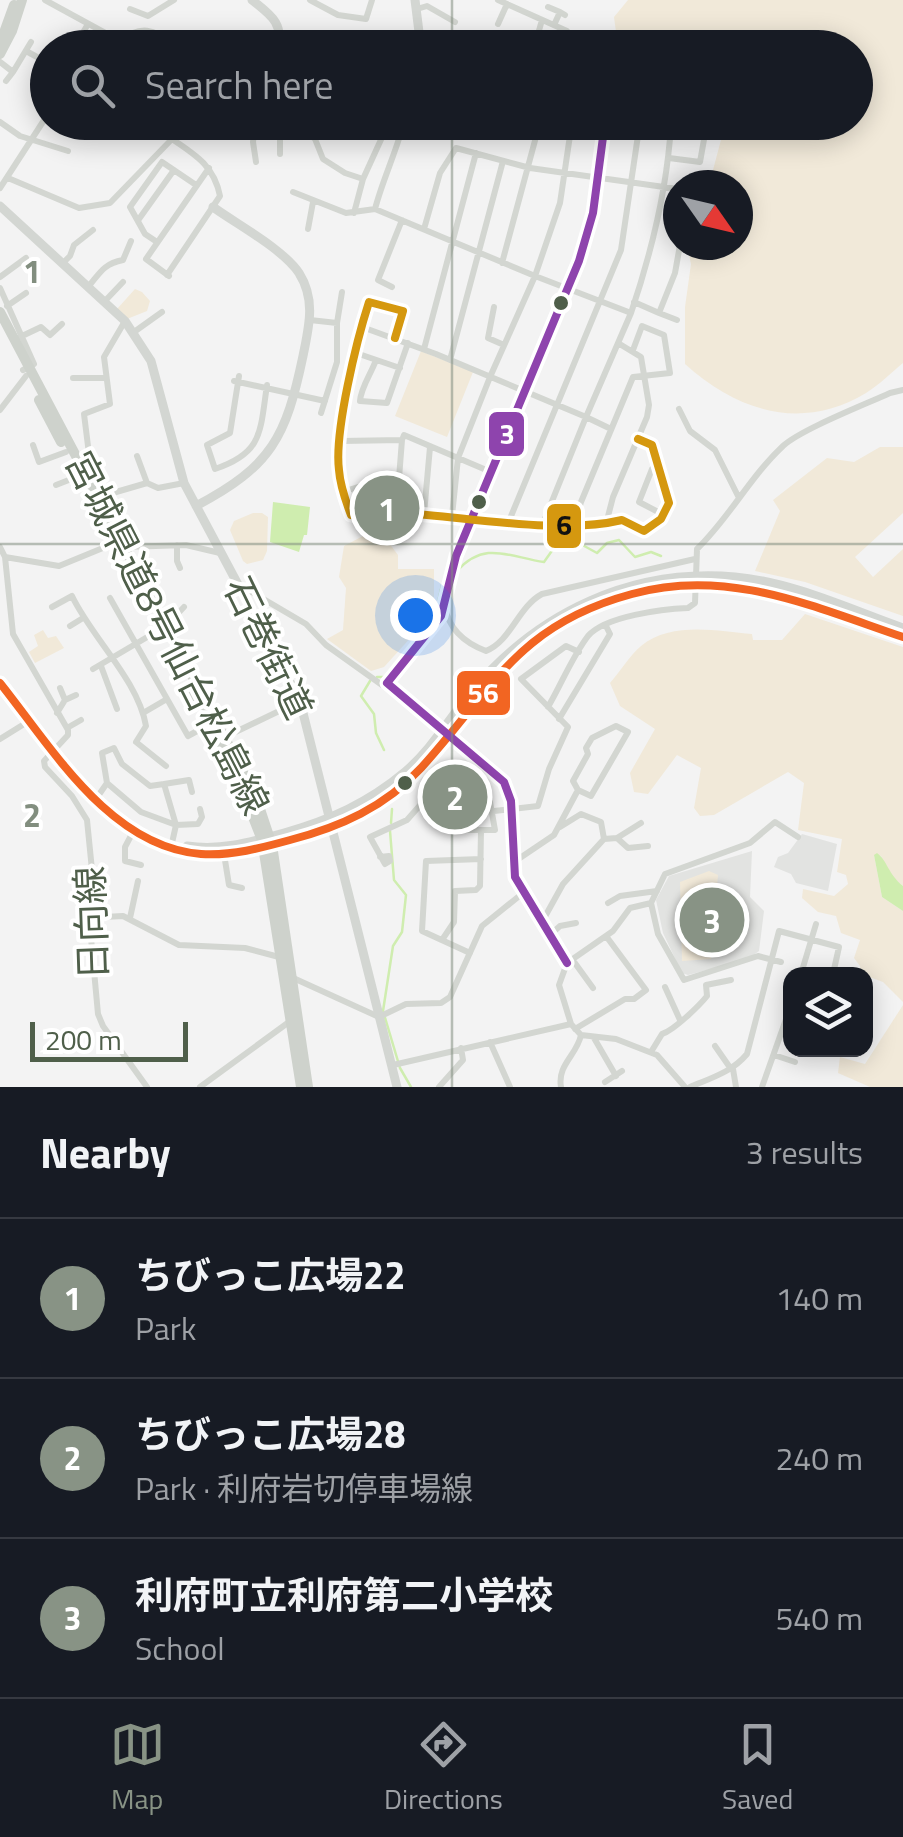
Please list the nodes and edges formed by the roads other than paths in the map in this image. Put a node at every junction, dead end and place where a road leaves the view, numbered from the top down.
1 (19, 0) edge
2 (44, 0) edge
3 (252, 0) edge
4 (310, 0) edge
5 (372, 0) edge
6 (498, 0) edge
7 (167, 1) edge
8 (416, 4) edge
9 (507, 4) junction
10 (548, 6) dead end
11 (130, 10) dead end
12 (542, 20) junction
13 (455, 22) dead end
14 (88, 24) junction
15 (498, 24) dead end
16 (554, 25) junction
17 (84, 30) edge
18 (97, 30) edge
19 (279, 30) edge
20 (419, 30) edge
21 (539, 30) edge
22 (567, 30) edge
23 (0, 42) edge
24 (30, 44) edge
25 (26, 52) junction
26 (0, 54) edge
27 (30, 54) edge
28 (0, 62) edge
29 (13, 72) junction
30 (6, 81) dead end
31 (0, 122) edge
32 (30, 139) edge
33 (30, 140) edge
34 (34, 140) edge
35 (171, 140) edge
36 (174, 140) edge
37 (254, 140) edge
38 (280, 140) edge
39 (316, 140) edge
40 (381, 140) edge
41 (398, 140) edge
42 (536, 140) edge
43 (570, 140) edge
44 (603, 140) edge
45 (638, 140) edge
46 (669, 140) edge
47 (703, 140) edge
48 (68, 152) dead end
49 (476, 153) junction
50 (280, 154) dead end
51 (669, 158) junction
52 (503, 161) junction
53 (256, 162) dead end
54 (209, 168) junction
55 (530, 168) junction
56 (174, 170) junction
57 (667, 170) edge
58 (565, 173) junction
59 (8, 178) junction
60 (599, 178) junction
61 (364, 179) junction
62 (632, 183) junction
63 (196, 185) junction
64 (663, 186) edge
65 (0, 188) edge
66 (663, 191) edge
67 (293, 192) dead end
68 (313, 202) junction
69 (0, 206) edge
70 (213, 208) junction
71 (375, 209) junction
72 (353, 214) junction
73 (139, 219) junction
74 (402, 220) junction
75 (424, 229) junction
76 (93, 230) dead end
77 (308, 230) dead end
78 (450, 240) junction
79 (131, 241) dead end
80 (158, 242) junction
81 (476, 252) junction
82 (26, 258) dead end
83 (677, 260) edge
84 (502, 263) junction
85 (62, 264) junction
86 (535, 276) junction
87 (123, 282) dead end
88 (0, 283) edge
89 (392, 287) dead end
90 (88, 288) junction
91 (568, 290) junction
92 (342, 292) dead end
93 (26, 293) dead end
94 (602, 301) junction
95 (104, 302) junction
96 (634, 302) junction
97 (494, 307) dead end
98 (3, 309) edge
99 (162, 312) dead end
100 (659, 312) junction
101 (630, 313) junction
102 (310, 320) junction
103 (676, 320) dead end
104 (125, 322) junction
105 (337, 323) junction
106 (62, 324) dead end
107 (0, 326) edge
108 (362, 328) junction
109 (134, 332) junction
110 (20, 337) junction
111 (395, 338) junction
112 (618, 343) junction
113 (408, 344) junction
114 (504, 345) junction
115 (424, 349) junction
116 (633, 350) junction
117 (356, 353) junction
118 (376, 360) junction
119 (450, 360) junction
120 (400, 368) junction
121 (26, 371) junction
122 (645, 376) junction
123 (490, 377) junction
124 (73, 378) dead end
125 (104, 378) junction
126 (267, 387) junction
127 (903, 390) edge
128 (525, 392) junction
129 (295, 396) junction
130 (325, 402) junction
131 (558, 405) junction
132 (680, 409) dead end
133 (0, 410) edge
134 (320, 413) dead end
135 (586, 418) junction
136 (610, 429) junction
137 (341, 440) junction
138 (402, 440) junction
139 (638, 440) junction
140 (34, 446) dead end
141 (430, 446) junction
142 (66, 452) junction
143 (137, 456) dead end
144 (458, 458) junction
145 (80, 461) junction
146 (658, 464) junction
147 (491, 472) junction
148 (79, 476) junction
149 (147, 482) junction
150 (184, 483) junction
151 (56, 485) dead end
152 (358, 488) dead end
153 (344, 491) junction
154 (738, 496) junction
155 (98, 498) junction
156 (196, 506) junction
157 (400, 514) junction
158 (424, 514) junction
159 (664, 514) junction
160 (452, 516) junction
161 (472, 517) junction
162 (509, 521) junction
163 (575, 523) junction
164 (606, 524) junction
165 (542, 526) junction
166 (402, 533) dead end
167 (120, 545) junction
168 (178, 545) junction
169 (0, 548) edge
170 (221, 553) junction
171 (5, 557) junction
172 (695, 559) junction
173 (180, 568) dead end
174 (695, 580) junction
175 (238, 584) junction
176 (110, 598) dead end
177 (52, 607) dead end
178 (184, 607) dead end
179 (445, 607) junction
180 (83, 618) junction
181 (70, 626) dead end
182 (606, 626) junction
183 (164, 628) junction
184 (903, 628) edge
185 (903, 637) edge
186 (137, 642) junction
187 (579, 652) junction
188 (112, 658) junction
189 (0, 683) edge
190 (386, 683) junction
191 (60, 688) dead end
192 (76, 694) dead end
193 (168, 698) junction
194 (65, 700) junction
195 (300, 702) junction
196 (548, 707) junction
197 (117, 709) dead end
198 (57, 713) junction
199 (143, 713) junction
200 (559, 718) junction
201 (30, 720) junction
202 (81, 720) dead end
203 (210, 724) junction
204 (67, 728) junction
205 (444, 733) junction
206 (225, 737) junction
207 (0, 738) edge
208 (54, 749) junction
209 (166, 766) dead end
210 (107, 783) junction
211 (164, 784) junction
212 (578, 790) junction
213 (192, 792) dead end
214 (95, 800) junction
215 (425, 800) junction
216 (200, 808) dead end
217 (512, 808) junction
218 (494, 810) junction
219 (641, 823) dead end
220 (332, 824) junction
221 (176, 825) junction
222 (134, 830) junction
223 (481, 830) junction
224 (556, 830) junction
225 (798, 837) dead end
226 (150, 838) junction
227 (604, 838) junction
228 (617, 838) junction
229 (267, 842) junction
230 (172, 843) junction
231 (648, 846) dead end
232 (224, 854) junction
233 (380, 857) dead end
234 (480, 859) junction
235 (513, 863) junction
236 (142, 865) dead end
237 (138, 882) dead end
238 (242, 888) dead end
239 (657, 891) junction
240 (522, 894) junction
241 (608, 903) dead end
242 (651, 903) junction
243 (85, 918) junction
244 (130, 918) junction
245 (542, 923) junction
246 (576, 924) dead end
247 (816, 924) dead end
248 (550, 935) junction
249 (606, 936) junction
250 (442, 940) junction
251 (812, 940) junction
252 (470, 953) junction
253 (281, 957) junction
254 (770, 959) junction
255 (569, 961) junction
256 (781, 962) dead end
257 (803, 967) edge
258 (835, 967) edge
259 (291, 977) junction
260 (730, 980) dead end
261 (665, 987) dead end
262 (593, 988) dead end
263 (383, 1016) junction
264 (680, 1020) junction
265 (290, 1021) junction
266 (576, 1029) junction
267 (593, 1036) junction
268 (783, 1038) edge
269 (490, 1042) junction
270 (715, 1046) dead end
271 (462, 1048) junction
272 (651, 1052) junction
273 (774, 1055) junction
274 (796, 1062) dead end
275 (396, 1064) junction
276 (732, 1068) junction
277 (604, 1082) dead end
278 (148, 1087) edge
279 (200, 1087) edge
280 (304, 1087) edge
281 (397, 1087) edge
282 (439, 1087) edge
283 (510, 1087) edge
284 (560, 1087) edge
285 (687, 1087) edge
286 (736, 1087) edge
287 (762, 1087) edge

1 - 23 main road
1 - 26 main road
2 - 14 street
3 - 19 street
4 - 5 street
6 - 9 street
7 - 11 street
8 - 13 street
8 - 20 street
9 - 12 street
9 - 15 street
10 - 16 street
12 - 16 street
12 - 21 street
14 - 17 street
14 - 18 street
16 - 22 street
24 - 25 street
25 - 27 street
25 - 29 street
28 - 29 street
29 - 30 street
31 - 32 street
33 - 59 street
34 - 48 street
35 - 59 street
36 - 54 street
37 - 53 street
38 - 50 street
39 - 61 street
40 - 61 street
41 - 71 street
42 - 55 street
43 - 58 street
44 - 60 street
45 - 62 street
46 - 51 street
47 - 51 street
49 - 52 street
49 - 75 street
49 - 78 street
51 - 57 street
52 - 55 street
52 - 81 street
54 - 63 street
54 - 70 street
55 - 58 street
55 - 84 street
56 - 63 street
56 - 73 street
56 - 73 street
58 - 60 street
58 - 86 street
59 - 65 street
60 - 62 street
60 - 91 street
61 - 72 street
62 - 64 street
62 - 94 street
63 - 80 street
66 - 96 street
67 - 68 street
68 - 72 street
68 - 77 street
69 - 85 street, 石巻街道
70 - 80 street
70 - 102 street
71 - 72 street
71 - 74 street
73 - 80 street
74 - 75 street
74 - 89 street
75 - 78 street
76 - 85 street
78 - 81 street
78 - 115 street
79 - 90 street
81 - 84 street
81 - 119 street
82 - 88 street
83 - 100 street
84 - 86 street
85 - 90 street, 石巻街道
86 - 91 street
86 - 114 street
87 - 95 street
88 - 98 street
90 - 95 street, 石巻街道
91 - 94 street
91 - 128 street
92 - 105 street
93 - 98 street
94 - 101 street
94 - 131 street
95 - 104 street, 石巻街道
96 - 100 street
96 - 101 street
97 - 114 street
98 - 110 street
98 - 121 main road, 宮城県道8号仙台松島線
99 - 109 street
100 - 103 street
101 - 112 street
102 - 105 street
102 - 129 street
104 - 109 street, 石巻街道
104 - 125 street
105 - 130 street
106 - 110 street
107 - 121 main road, 宮城県道8号仙台松島線
108 - 111 street
108 - 111 street
108 - 117 street
109 - 150 street, 石巻街道
110 - 121 street
111 - 113 street
112 - 116 street
112 - 135 street
113 - 115 street
113 - 120 street
114 - 123 street
115 - 119 street
116 - 122 street
116 - 122 street
117 - 118 street
117 - 137 street
118 - 120 street
118 - 120 street
119 - 123 street
121 - 133 street
121 - 142 main road, 宮城県道8号仙台松島線
121 - 145 main road, 宮城県道8号仙台松島線
122 - 136 street
122 - 139 street
123 - 128 street
123 - 144 street
124 - 125 street
125 - 145 street
126 - 126 street
126 - 129 street
127 - 154 street
128 - 131 street
128 - 147 street
129 - 130 street
129 - 156 street
130 - 134 street
131 - 135 street
131 - 162 street
132 - 154 street
135 - 136 street
135 - 165 street
136 - 163 street
137 - 138 street
137 - 153 street
138 - 141 street
138 - 157 street
139 - 146 street
139 - 164 street
140 - 142 street
141 - 144 street
141 - 158 street
142 - 148 main road, 宮城県道8号仙台松島線
143 - 149 street
144 - 147 street
144 - 160 street
145 - 155 main road, 宮城県道8号仙台松島線
146 - 159 street
146 - 159 street
147 - 161 street
148 - 151 street
148 - 167 main road, 宮城県道8号仙台松島線
149 - 150 street
149 - 155 street
150 - 156 street, 石巻街道
152 - 153 street
153 - 157 street
154 - 172 street
155 - 167 main road, 宮城県道8号仙台松島線
156 - 170 street, 石巻街道
157 - 158 street
157 - 166 street
158 - 160 street
159 - 164 street
160 - 161 street
161 - 162 street
161 - 179 street
162 - 165 street
163 - 164 street
163 - 165 street
167 - 168 street
167 - 171 street
167 - 183 main road, 宮城県道8号仙台松島線
168 - 170 street
168 - 173 street
169 - 171 street
170 - 175 street, 石巻街道
171 - 198 street
172 - 174 street
172 - 179 street
174 - 182 street
174 - 184 street
174 - 185 street
174 - 205 street
175 - 190 street
175 - 195 street, 石巻街道
176 - 186 street
177 - 180 street
178 - 183 street
179 - 190 street
180 - 181 street
180 - 188 street
182 - 187 street
182 - 200 street
183 - 186 street
183 - 203 main road, 宮城県道8号仙台松島線
183 - 206 main road, 宮城県道8号仙台松島線
186 - 188 street
186 - 193 street
187 - 196 street
187 - 196 street
188 - 197 street
188 - 199 street
189 - 201 street
190 - 205 street
191 - 194 street
192 - 194 street
193 - 199 street
193 - 203 street
194 - 198 street
195 - 206 street
195 - 220 street, 石巻街道
196 - 200 street
198 - 204 street
199 - 209 street
200 - 217 street
201 - 207 street
201 - 208 street
202 - 204 street
203 - 229 main road, 宮城県道8号仙台松島線
204 - 208 street
205 - 217 street
205 - 220 street
206 - 229 main road, 宮城県道8号仙台松島線
208 - 214 street
208 - 243 street, 日向線
210 - 211 street
210 - 214 street
210 - 221 street
211 - 213 street
211 - 221 street
212 - 212 street
212 - 224 street
214 - 222 street
215 - 218 street
215 - 223 street
215 - 233 street
216 - 221 street
217 - 218 street
217 - 235 street
218 - 223 street
219 - 228 street
220 - 229 street
220 - 263 street, 石巻街道
221 - 230 street
222 - 226 street
222 - 236 street
223 - 234 street
224 - 227 street
224 - 235 street
225 - 239 street
226 - 230 street
226 - 232 street
227 - 228 street
227 - 245 street
228 - 231 street
229 - 230 street
229 - 232 street
229 - 253 main road, 宮城県道8号仙台松島線
229 - 259 main road, 宮城県道8号仙台松島線
232 - 238 street
234 - 250 street
234 - 250 street
235 - 240 street
237 - 244 street
239 - 241 street
239 - 242 street
240 - 245 street
240 - 252 street
242 - 249 street
242 - 254 street
243 - 244 street
243 - 278 street, 日向線
244 - 253 street
245 - 248 street
246 - 248 street
247 - 251 street
248 - 255 street
249 - 255 street
249 - 266 street
250 - 252 street
251 - 254 street
251 - 257 street
251 - 258 street
252 - 263 street
253 - 265 main road, 宮城県道8号仙台松島線
254 - 256 street
254 - 276 street
255 - 262 street
255 - 266 street
259 - 263 street
259 - 280 main road, 宮城県道8号仙台松島線
260 - 264 street
261 - 264 street
263 - 275 street, 石巻街道
264 - 272 street
265 - 279 street
265 - 280 main road, 宮城県道8号仙台松島線
266 - 267 street
266 - 269 street
266 - 284 street
267 - 272 street
267 - 277 street
268 - 273 street
269 - 271 street
269 - 283 street
270 - 276 street
271 - 275 street
271 - 282 street
272 - 285 street
273 - 274 street
273 - 287 street
275 - 281 street, 石巻街道
276 - 285 street
276 - 286 street

